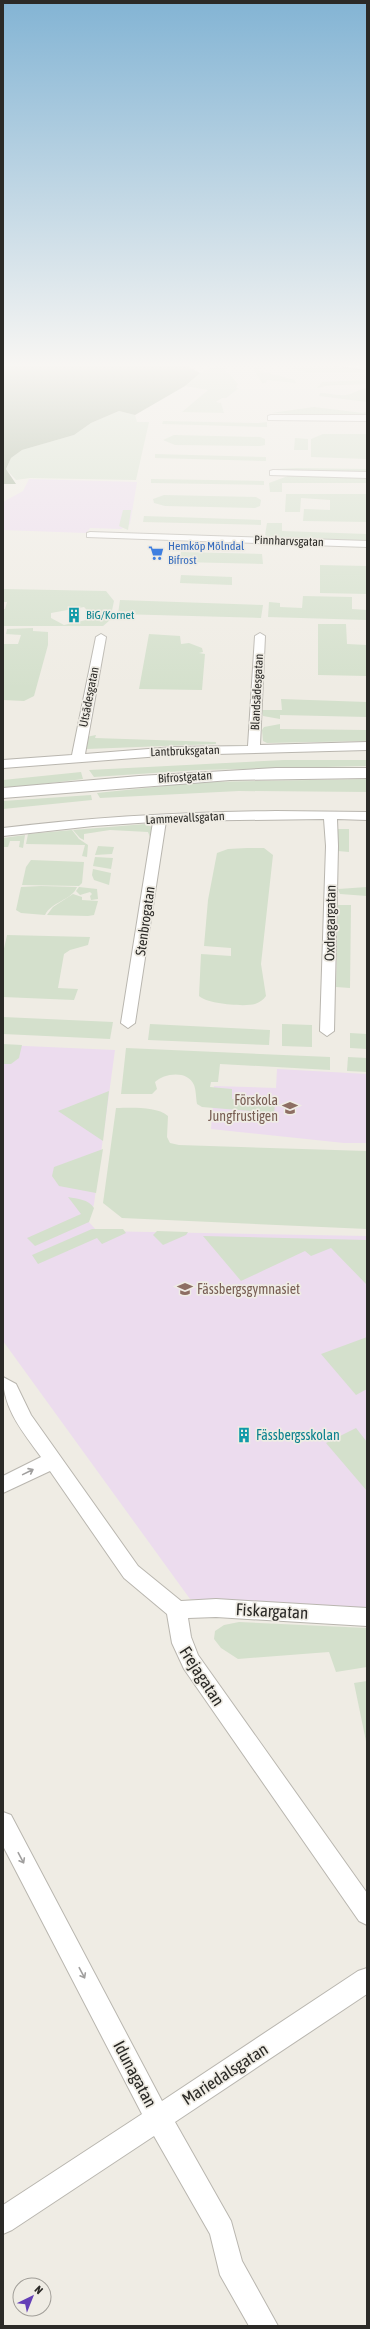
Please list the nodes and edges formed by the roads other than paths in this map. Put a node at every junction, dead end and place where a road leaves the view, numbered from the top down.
1 (273, 473) dead end
2 (367, 475) edge
3 (90, 535) dead end
4 (367, 544) edge
5 (260, 636) dead end
6 (101, 637) dead end
7 (367, 746) edge
8 (254, 749) junction
9 (78, 757) junction
10 (3, 764) edge
11 (367, 773) edge
12 (3, 793) edge
13 (330, 815) junction
14 (367, 816) edge
15 (160, 818) junction
16 (3, 832) edge
17 (128, 1023) dead end
18 (327, 1031) dead end
19 (3, 1384) edge
20 (52, 1460) junction
21 (3, 1485) edge
22 (177, 1610) junction
23 (367, 1617) edge
24 (3, 1823) edge
25 (367, 1913) edge
26 (367, 1980) edge
27 (158, 2118) junction
28 (3, 2221) edge
29 (264, 2326) edge

1 - 2 street
3 - 4 street, Pinnharvsgatan
5 - 8 street, Blandsädesgatan
6 - 9 street, Utsädesgatan
7 - 8 street, Lantbruksgatan
8 - 9 street, Lantbruksgatan
9 - 10 street, Lantbruksgatan
11 - 12 main road, Bifrostgatan
13 - 14 street, Lammevallsgatan
13 - 15 street, Lammevallsgatan
13 - 18 street, Oxdragargatan
15 - 16 street, Lammevallsgatan
15 - 17 street, Stenbrogatan
19 - 20 street
21 -> 20 street
20 - 22 street
22 - 23 street, Fiskargatan
22 - 25 street, Frejagatan
24 -> 27 street, Idunagatan
26 - 27 street, Mariedalsgatan
27 - 28 street, Mariedalsgatan
27 - 29 street, Idunagatan

